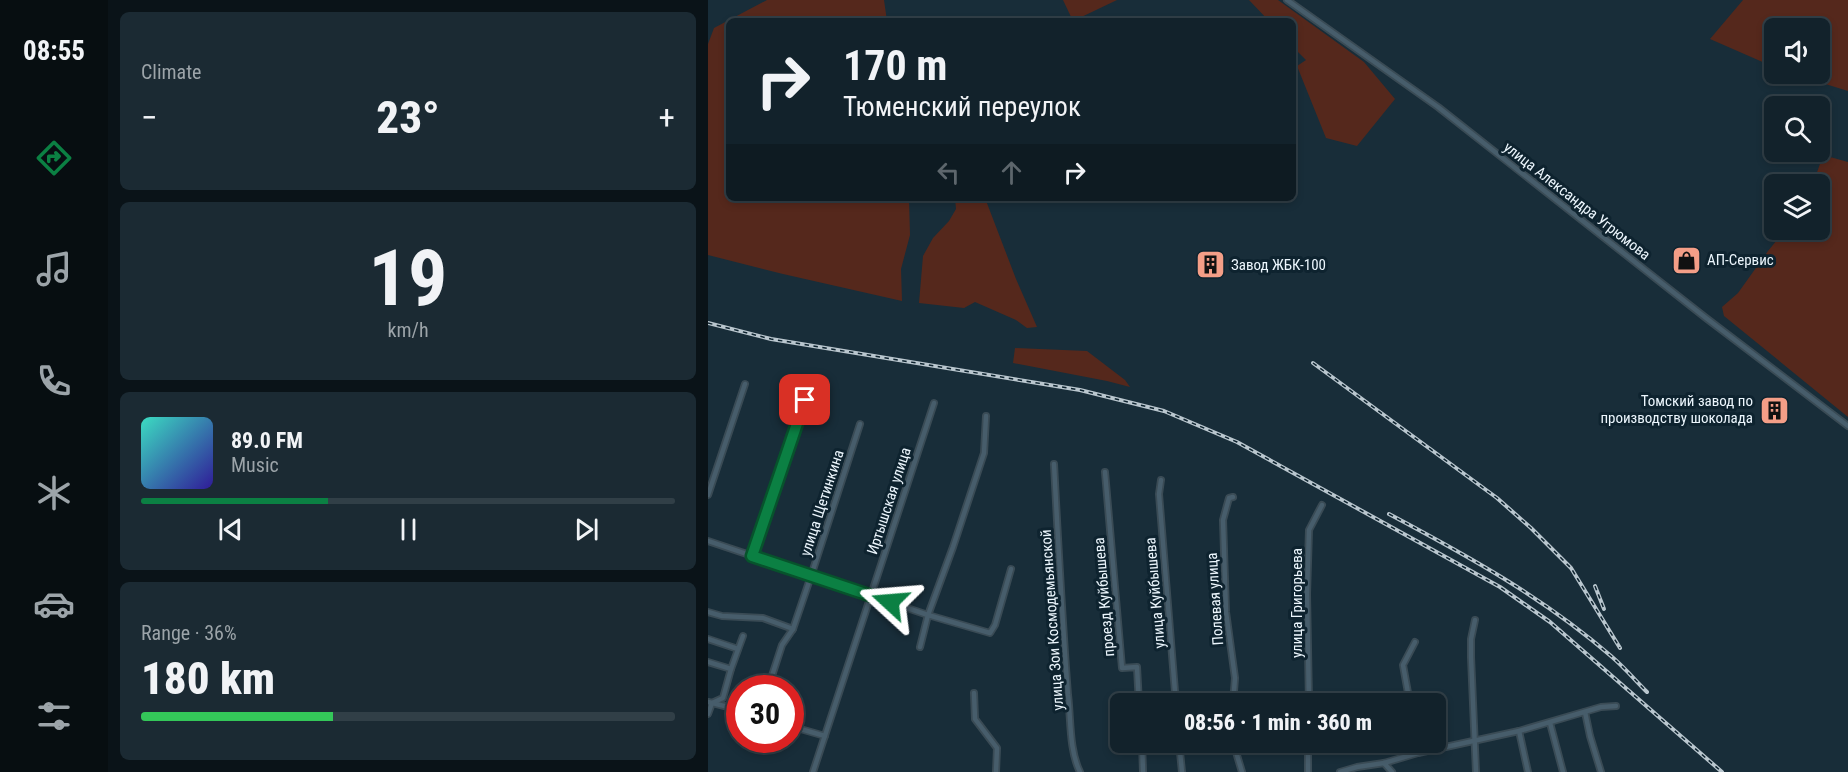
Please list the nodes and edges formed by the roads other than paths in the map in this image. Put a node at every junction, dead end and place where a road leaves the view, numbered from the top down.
1 (1287, 0) edge
2 (745, 384) dead end
3 (805, 400) dead end
4 (934, 403) dead end
5 (986, 416) dead end
6 (860, 424) dead end
7 (1848, 426) edge
8 (1054, 464) dead end
9 (1105, 472) dead end
10 (1161, 480) dead end
11 (708, 495) edge
12 (1233, 496) dead end
13 (1322, 505) dead end
14 (708, 541) edge
15 (752, 556) junction
16 (1011, 569) dead end
17 (812, 576) junction
18 (871, 595) junction
19 (708, 612) edge
20 (928, 615) junction
21 (1475, 621) dead end
22 (793, 629) junction
23 (743, 636) dead end
24 (708, 639) edge
25 (1415, 642) dead end
26 (920, 647) dead end
27 (738, 649) junction
28 (708, 662) edge
29 (731, 669) junction
30 (772, 675) edge
31 (974, 693) dead end
32 (1138, 693) edge
33 (1175, 693) edge
34 (1234, 693) edge
35 (1308, 693) edge
36 (1408, 693) edge
37 (710, 702) edge
38 (726, 706) edge
39 (1616, 706) dead end
40 (1585, 712) junction
41 (708, 714) edge
42 (1550, 723) junction
43 (804, 730) edge
44 (1519, 731) junction
45 (825, 736) junction
46 (1475, 740) junction
47 (1446, 747) edge
48 (1142, 753) edge
49 (1180, 753) edge
50 (1236, 753) edge
51 (1308, 753) edge
52 (1418, 753) edge
53 (1384, 763) junction
54 (813, 772) edge
55 (996, 772) edge
56 (1080, 772) edge
57 (1143, 772) edge
58 (1182, 772) edge
59 (1242, 772) edge
60 (1308, 772) edge
61 (1340, 772) edge
62 (1392, 772) edge
63 (1476, 772) edge
64 (1528, 772) edge
65 (1563, 772) edge
66 (1601, 772) edge

1 - 7 street, улица Александра Угрюмова
2 - 11 street
3 - 15 street
4 - 18 street, Иртышская улица
5 - 20 street
6 - 17 street, улица Щетинкина
8 - 56 street, улица Зои Космодемьянской
9 - 32 street, проезд Куйбышева
10 - 33 street, улица Куйбышева
12 - 34 street, Полевая улица
13 - 35 street, улица Григорьева
14 - 15 street
15 - 17 street
16 - 20 street
17 - 18 street
17 - 22 street, улица Щетинкина
18 - 20 street
18 - 45 street, Иртышская улица
19 - 22 street
20 - 26 street
21 - 46 street
22 - 30 street, улица Щетинкина
23 - 27 street
24 - 27 street
25 - 36 street
27 - 29 street
28 - 29 street
29 - 37 street
31 - 55 street
37 - 38 street
37 - 41 street
39 - 40 street
40 - 42 street
40 - 66 street
42 - 44 street
42 - 65 street
43 - 45 street
44 - 46 street
44 - 64 street
45 - 54 street, Иртышская улица
46 - 47 street
46 - 63 street
48 - 57 street
49 - 58 street
50 - 59 street
51 - 60 street
52 - 53 street
53 - 61 street
53 - 62 street

